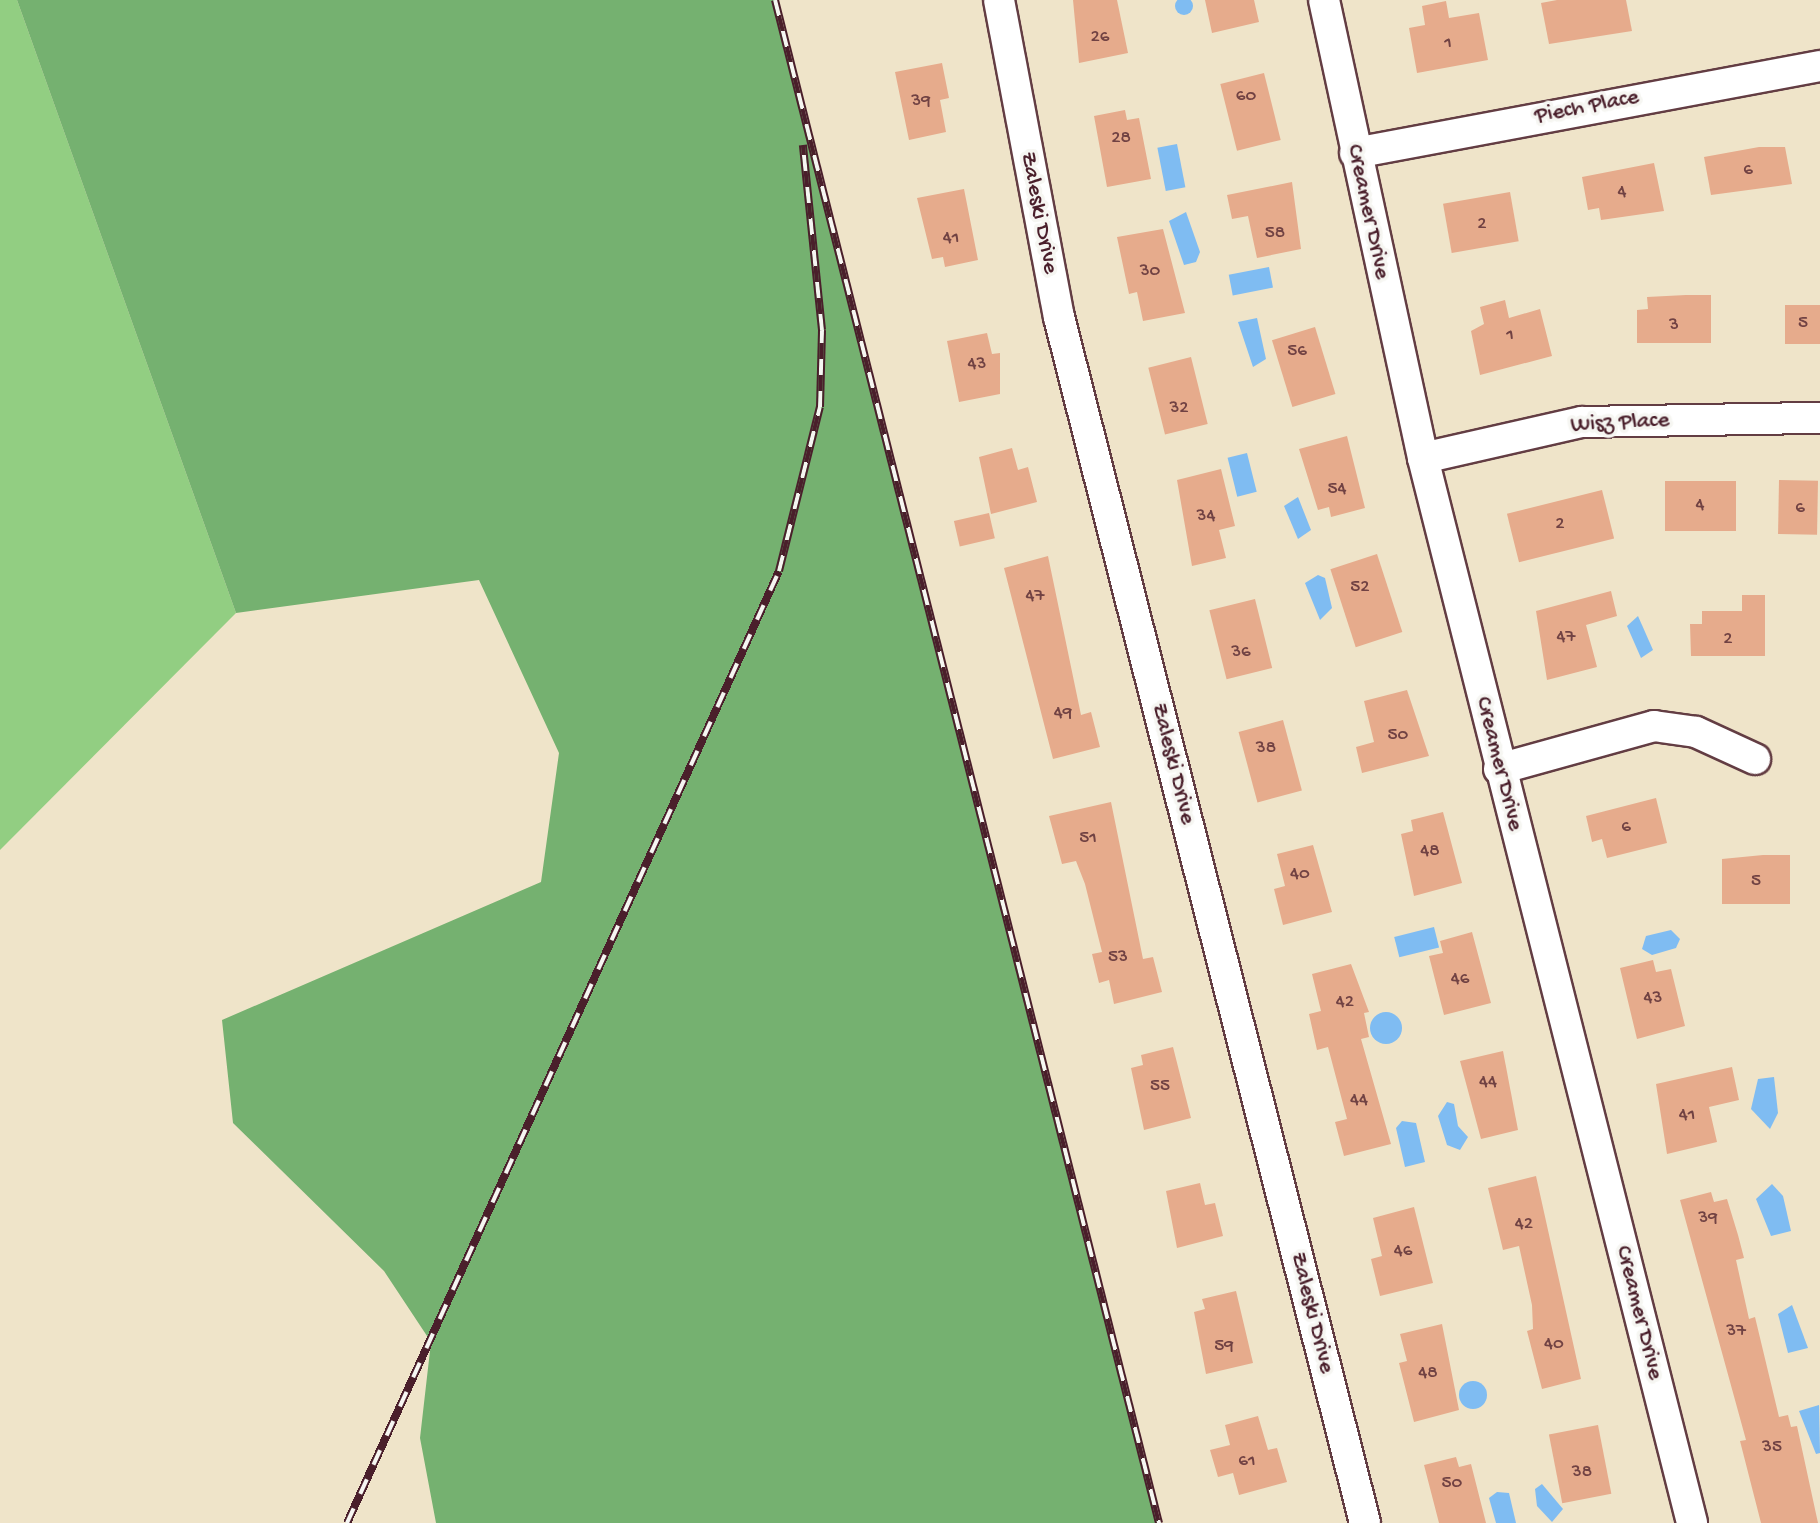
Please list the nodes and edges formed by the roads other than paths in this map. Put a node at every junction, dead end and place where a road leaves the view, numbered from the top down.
1 (999, 0) edge
2 (1324, 0) edge
3 (1820, 66) edge
4 (1355, 153) junction
5 (1820, 418) edge
6 (1423, 458) junction
7 (1755, 759) dead end
8 (1499, 769) junction
9 (1365, 1523) edge
10 (1692, 1523) edge

1 - 9 street, Zaleski Drive
2 - 4 street, Creamer Drive
3 - 4 street, Piech Place
4 - 6 street, Creamer Drive
5 - 6 street, Wisz Place
6 - 8 street, Creamer Drive
7 - 8 street
8 - 10 street, Creamer Drive

